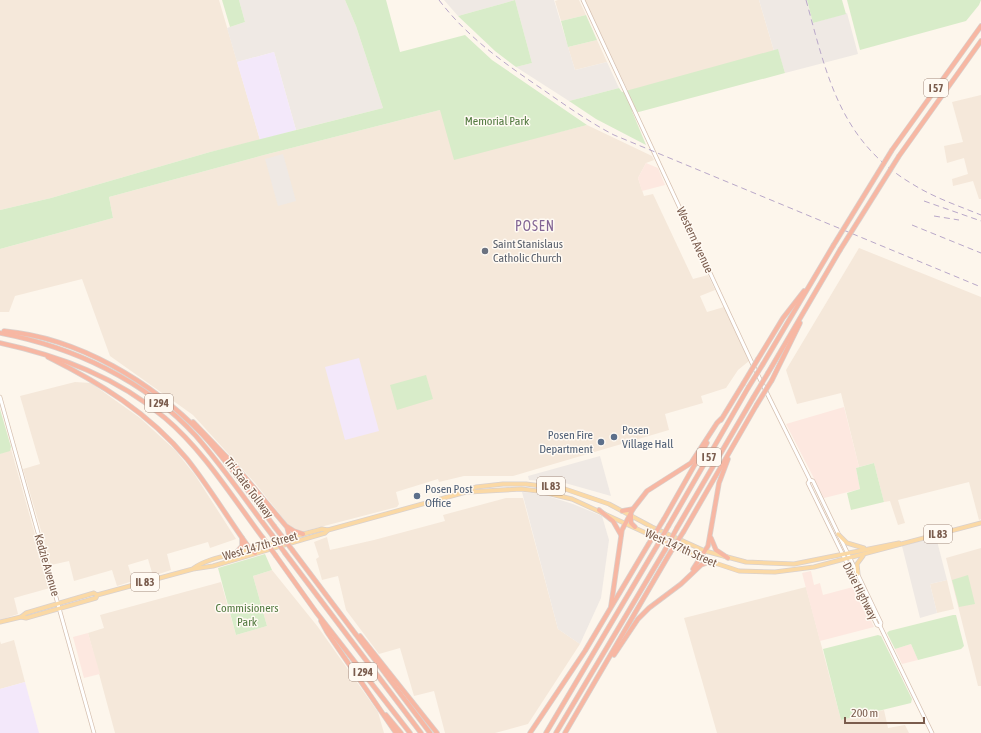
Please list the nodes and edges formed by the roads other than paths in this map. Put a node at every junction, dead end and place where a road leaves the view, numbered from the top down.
1 (583, 0) edge
2 (981, 26) edge
3 (981, 41) edge
4 (808, 289) junction
5 (803, 313) junction
6 (0, 332) edge
7 (0, 343) edge
8 (31, 349) junction
9 (0, 397) edge
10 (177, 410) junction
11 (722, 419) junction
12 (730, 452) junction
13 (810, 480) junction
14 (466, 492) junction
15 (633, 509) junction
16 (599, 510) junction
17 (622, 510) junction
18 (631, 515) junction
19 (626, 523) junction
20 (981, 523) edge
21 (286, 526) junction
22 (635, 527) junction
23 (328, 530) junction
24 (303, 534) junction
25 (838, 534) junction
26 (621, 535) junction
27 (710, 535) junction
28 (241, 536) junction
29 (288, 538) junction
30 (286, 544) junction
31 (250, 549) junction
32 (871, 550) junction
33 (705, 551) junction
34 (255, 553) junction
35 (849, 553) junction
36 (235, 554) junction
37 (842, 555) junction
38 (700, 558) junction
39 (728, 558) junction
40 (851, 558) junction
41 (844, 559) junction
42 (709, 562) junction
43 (193, 569) junction
44 (691, 573) junction
45 (858, 574) junction
46 (97, 595) junction
47 (58, 604) junction
48 (612, 606) junction
49 (60, 608) junction
50 (316, 612) junction
51 (21, 617) junction
52 (344, 618) junction
53 (0, 622) edge
54 (880, 626) junction
55 (614, 652) junction
56 (376, 702) junction
57 (94, 733) edge
58 (396, 733) edge
59 (401, 733) edge
60 (410, 733) edge
61 (421, 733) edge
62 (430, 733) edge
63 (437, 733) edge
64 (529, 733) edge
65 (546, 733) edge
66 (556, 733) edge
67 (565, 733) edge
68 (932, 733) edge

1 - 13 main road, Western Avenue
2 - 4 highway, I 57, bridge
3 - 5 highway, I 57, bridge
4 - 11 highway, bridge
4 - 65 highway, I 57, bridge
5 - 12 highway, bridge
5 - 66 highway, I 57, bridge
6 - 10 highway
6 - 61 highway, Tri-State Tollway / I 294, bridge
7 - 8 highway, Tri-State Tollway / I 294
8 - 28 highway
8 - 50 highway, Tri-State Tollway / I 294, bridge
9 - 47 main road, Kedzie Avenue
10 - 21 highway
10 - 52 highway, bridge
11 - 15 highway
11 - 48 highway, bridge
12 - 27 highway
12 - 55 highway, bridge
13 - 25 main road, Western Avenue
13 - 37 main road, Western Avenue
14 - 16 main road, West 147th Street / IL 83
14 - 17 main road, West 147th Street / IL 83
14 - 23 main road, West 147th Street / IL 83
15 - 17 highway
15 - 18 highway
16 - 19 main road, West 147th Street / IL 83
16 - 26 highway
17 - 18 main road, West 147th Street / IL 83
18 - 19 highway
18 - 22 highway
18 - 33 main road, West 147th Street / IL 83
19 - 22 main road, West 147th Street / IL 83
19 - 26 highway
20 - 32 main road, West 147th Street / IL 83
21 - 24 highway
21 - 29 highway
22 - 38 main road, West 147th Street / IL 83
23 - 24 main road, West 147th Street / IL 83
23 - 30 main road, West 147th Street / IL 83
24 - 29 main road, West 147th Street / IL 83
25 - 32 main road
25 - 35 main road, Western Avenue
26 - 48 highway
27 - 33 highway
27 - 39 highway
28 - 31 highway
28 - 36 highway
29 - 30 highway
29 - 31 main road, West 147th Street / IL 83
30 - 34 main road, West 147th Street / IL 83
31 - 34 highway
31 - 36 main road, West 147th Street / IL 83
32 - 35 main road, West 147th Street / IL 83
32 - 40 main road, West 147th Street / IL 83
32 - 45 main road
33 - 38 highway
33 - 39 main road, West 147th Street / IL 83
34 - 43 main road, West 147th Street / IL 83
35 - 37 main road, West 147th Street / IL 83
35 - 40 main road, Dixie Highway
36 - 43 main road, West 147th Street / IL 83
37 - 39 main road, West 147th Street / IL 83
37 - 41 main road, Dixie Highway
38 - 42 main road, West 147th Street / IL 83
38 - 44 highway
40 - 41 main road, West 147th Street / IL 83
40 - 45 main road, Dixie Highway
41 - 42 main road, West 147th Street / IL 83
41 - 54 main road, Dixie Highway
42 - 44 highway
43 - 46 main road, West 147th Street / IL 83
44 - 55 highway
45 - 54 main road, Dixie Highway
46 - 47 main road, West 147th Street / IL 83
46 - 49 main road, West 147th Street / IL 83
47 - 49 main road, Kedzie Avenue
47 - 51 main road, IL 83
48 - 64 highway
49 - 51 main road, IL 83
49 - 57 main road, Kedzie Avenue
50 - 56 highway
50 - 60 highway, Tri-State Tollway / I 294
51 - 53 main road, IL 83
52 - 62 highway
52 - 63 highway
54 - 68 main road, Dixie Highway
55 - 67 highway
56 - 58 highway
56 - 59 highway

